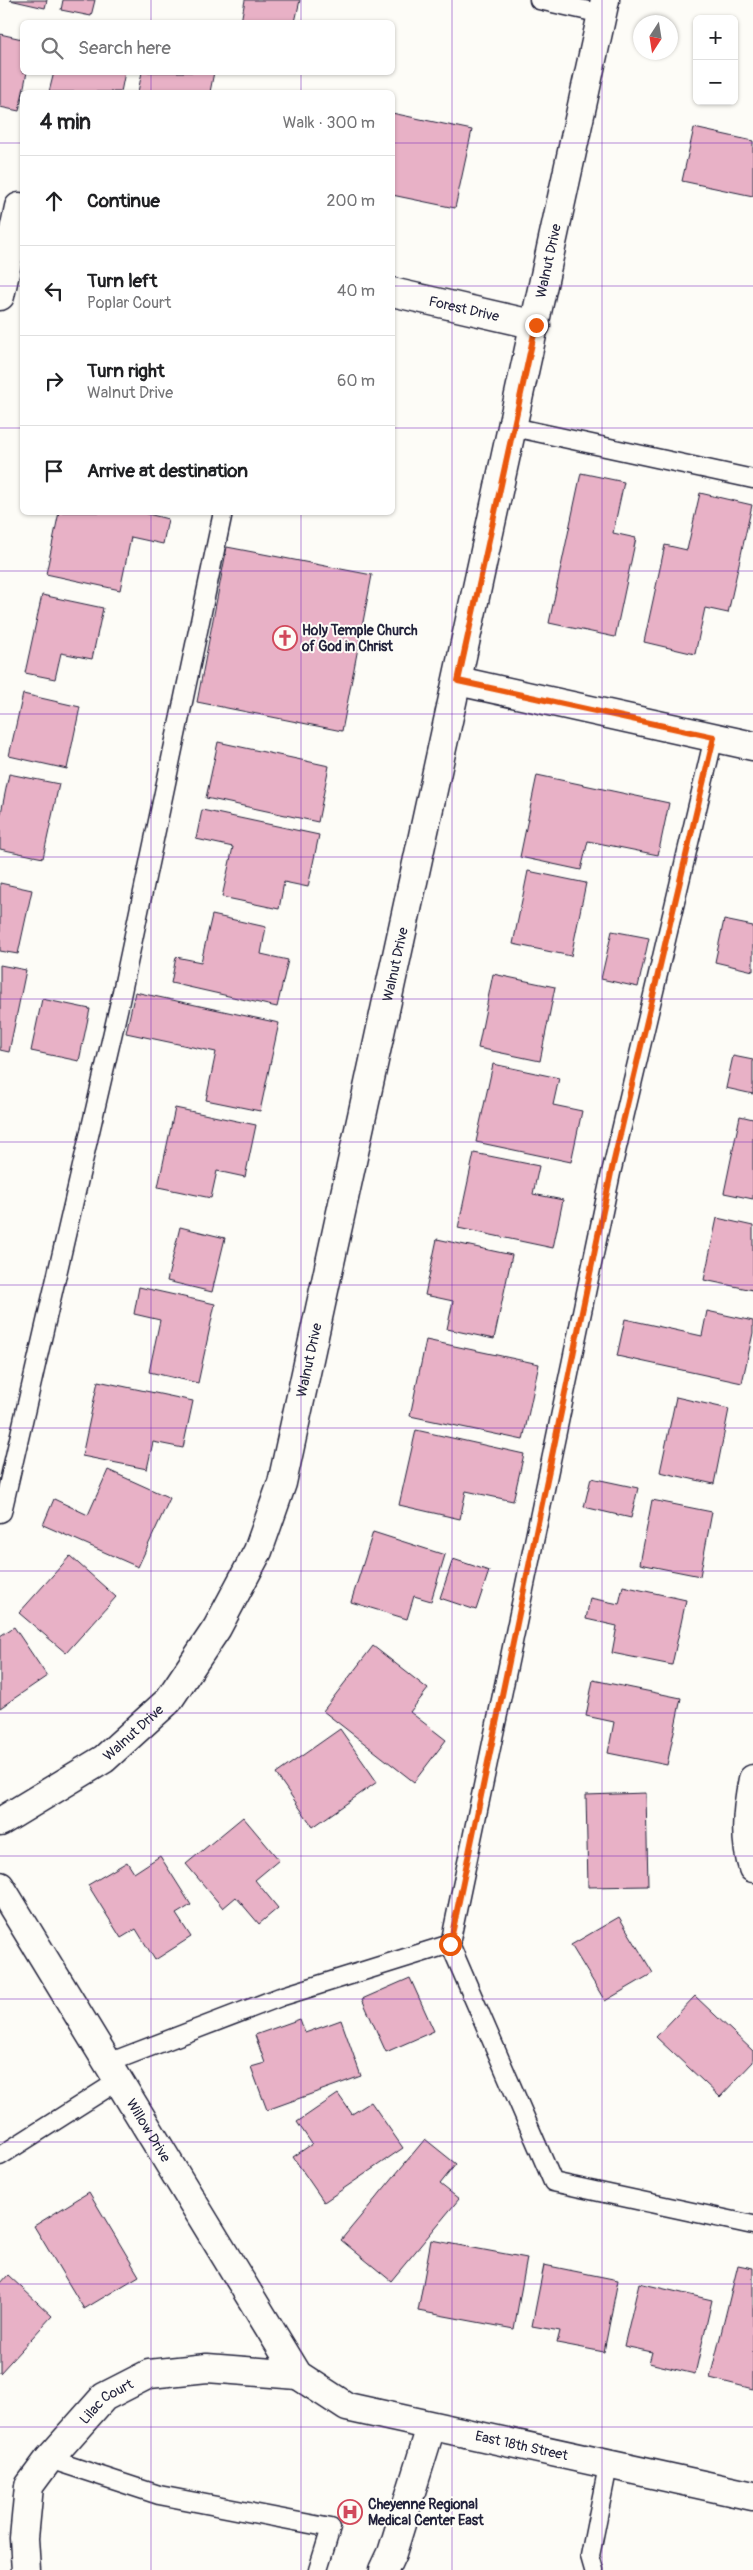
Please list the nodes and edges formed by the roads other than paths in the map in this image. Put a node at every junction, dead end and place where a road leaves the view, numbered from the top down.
1 (539, 0) edge
2 (603, 7) edge
3 (14, 206) edge
4 (395, 293) edge
5 (0, 296) edge
6 (536, 325) junction
7 (513, 427) junction
8 (753, 479) edge
9 (222, 515) edge
10 (458, 681) junction
11 (714, 737) junction
12 (753, 746) edge
13 (0, 1513) edge
14 (753, 1779) edge
15 (0, 1822) edge
16 (753, 1868) edge
17 (0, 1886) edge
18 (450, 1944) junction
19 (113, 2072) junction
20 (0, 2156) edge
21 (753, 2225) edge
22 (298, 2375) junction
23 (431, 2427) junction
24 (49, 2459) junction
25 (608, 2466) junction
26 (753, 2496) edge
27 (26, 2570) edge
28 (318, 2570) edge
29 (384, 2570) edge
30 (594, 2570) edge

1 - 2 lane
2 - 6 street, Walnut Drive
3 - 5 street
4 - 6 street, Forest Drive
6 - 7 street, Walnut Drive
7 - 8 lane
7 - 10 street, Walnut Drive
9 - 13 lane
10 - 11 street
10 - 15 street, Walnut Drive
11 - 12 street
11 - 18 lane
14 - 16 street
17 - 19 street, Willow Drive
18 - 19 lane
18 - 21 lane
19 - 20 lane
19 - 22 street, Willow Drive
22 - 23 street, East 18th Street
22 - 24 street, Lilac Court
23 - 25 street, East 18th Street
23 - 29 street
24 - 27 street, Lilac Court
24 - 28 lane
25 - 26 street, East 18th Street
25 - 30 lane

